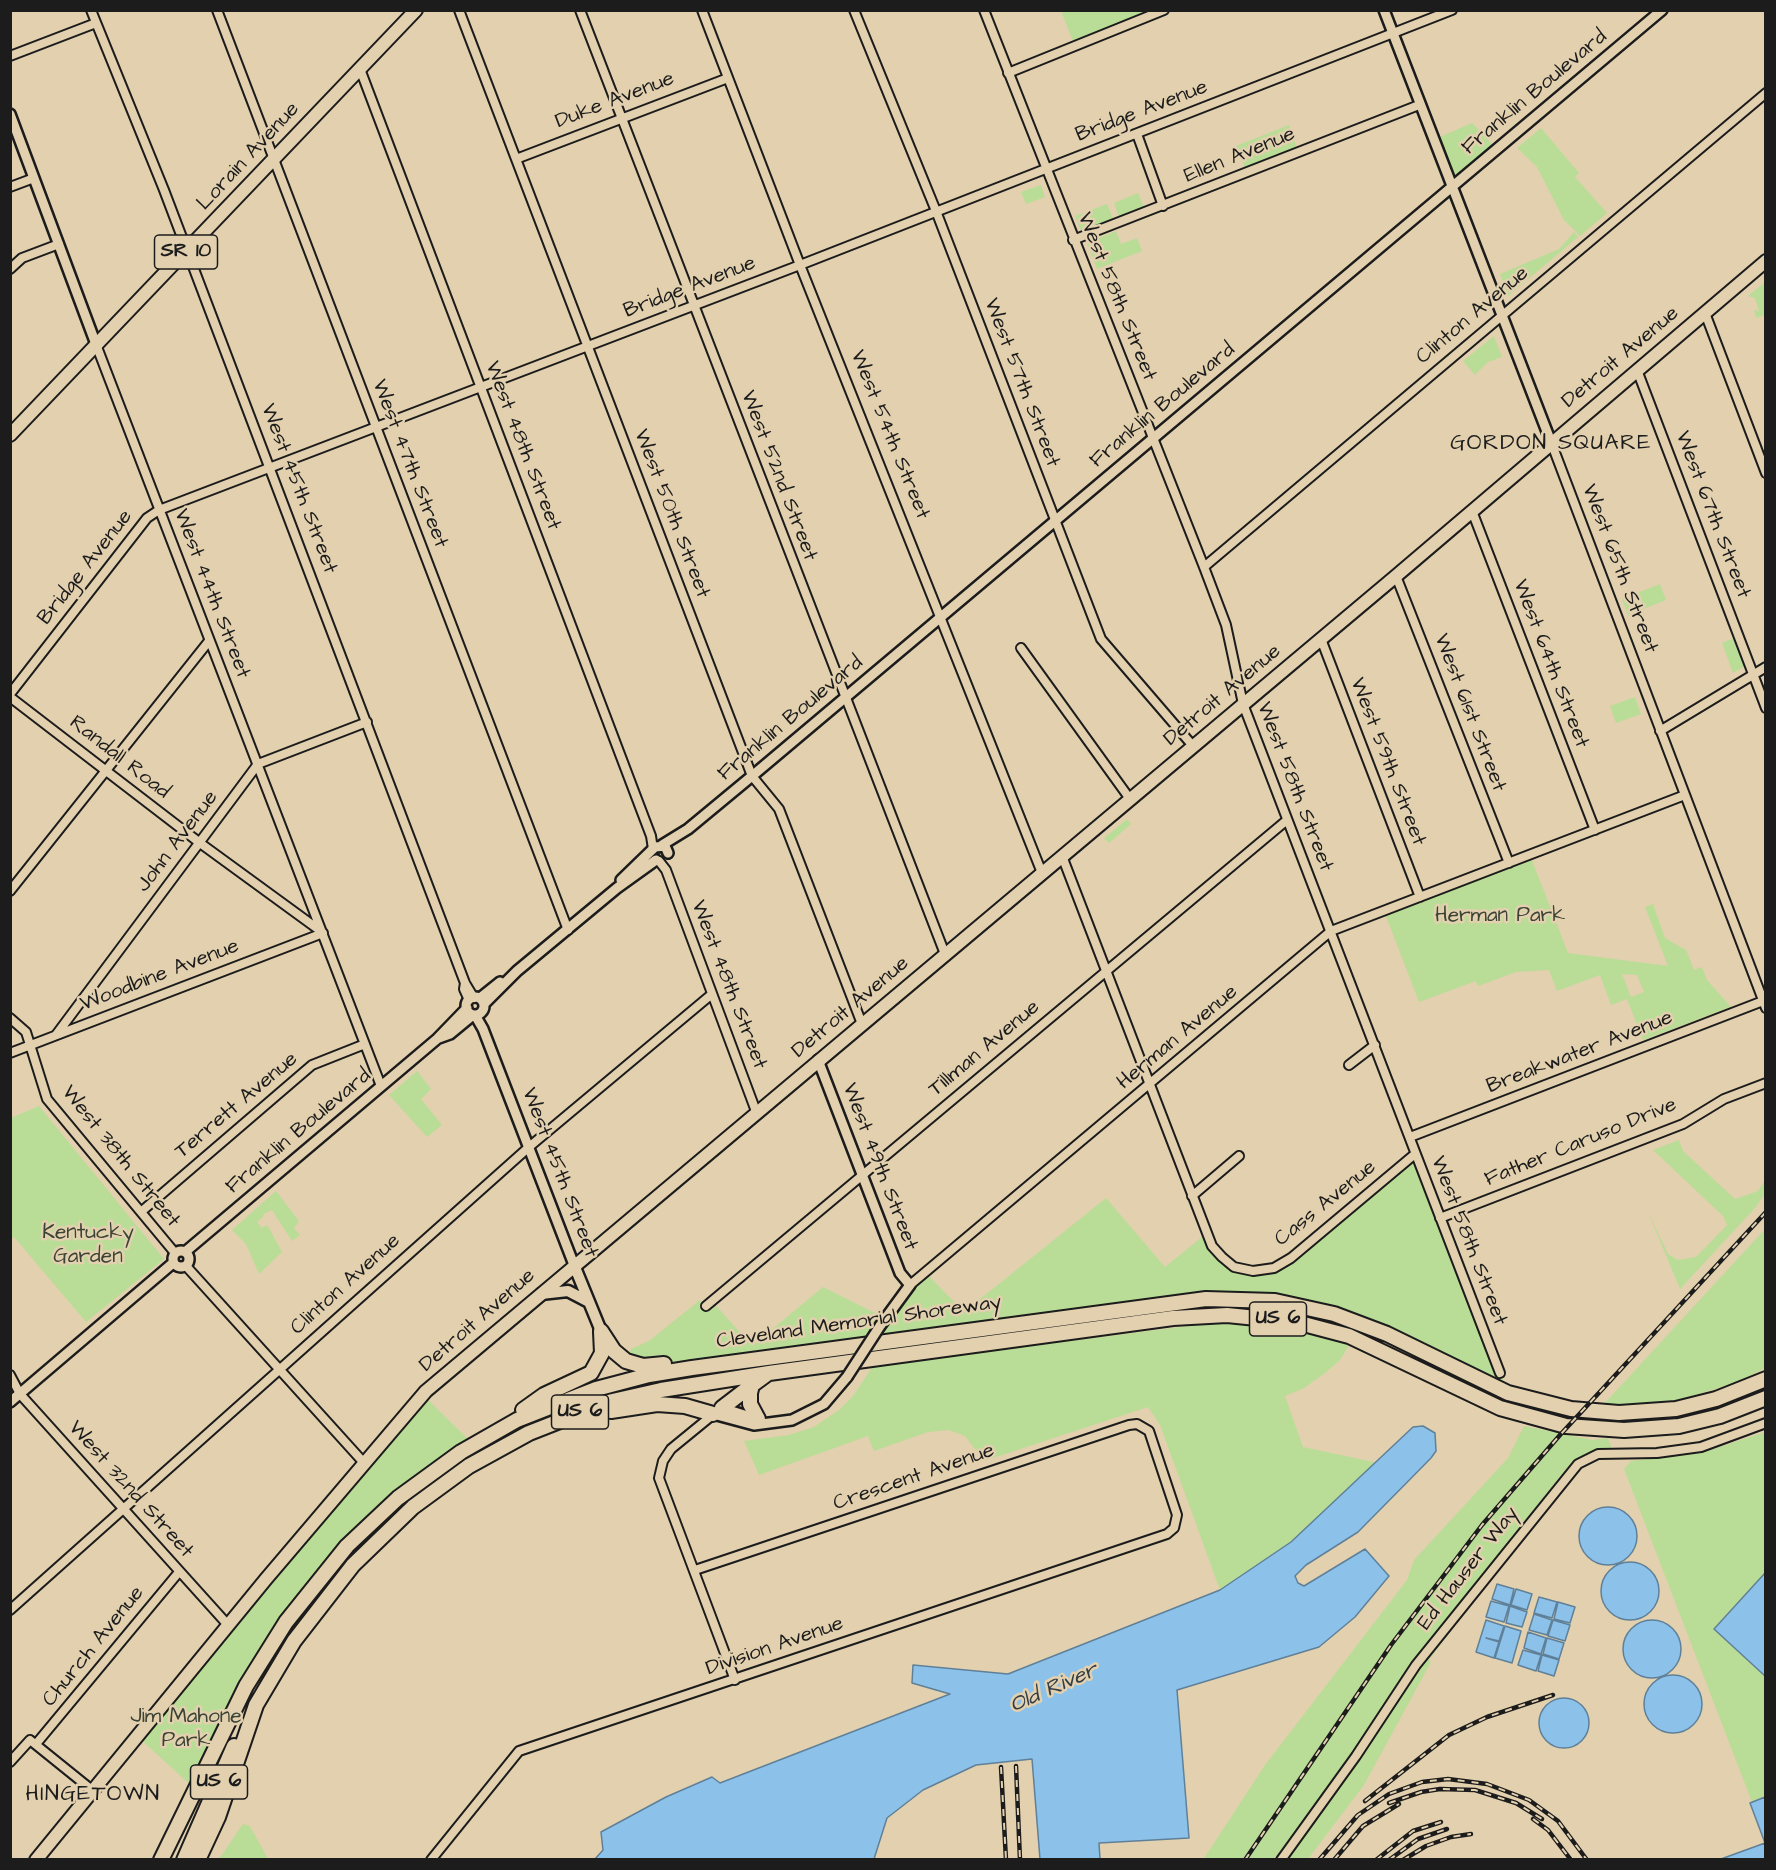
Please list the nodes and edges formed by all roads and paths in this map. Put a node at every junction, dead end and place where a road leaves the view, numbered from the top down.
1 (91, 10) edge
2 (217, 10) edge
3 (416, 10) edge
4 (459, 10) edge
5 (580, 10) edge
6 (702, 10) edge
7 (854, 10) edge
8 (984, 10) edge
9 (1164, 10) edge
10 (1384, 10) edge
11 (1452, 10) edge
12 (1662, 10) edge
13 (96, 23) junction
14 (1393, 33) junction
15 (10, 56) edge
16 (360, 69) junction
17 (1008, 73) junction
18 (728, 78) junction
19 (1766, 93) edge
20 (1419, 105) junction
21 (10, 114) edge
22 (621, 119) junction
23 (1137, 134) junction
24 (273, 159) junction
25 (516, 159) junction
26 (1046, 169) junction
27 (34, 178) junction
28 (10, 187) edge
29 (1452, 187) junction
30 (1163, 206) junction
31 (936, 211) junction
32 (1073, 240) junction
33 (59, 244) junction
34 (186, 251) junction
35 (1766, 261) edge
36 (800, 265) junction
37 (10, 269) edge
38 (694, 306) junction
39 (1705, 313) junction
40 (1502, 316) junction
41 (97, 347) junction
42 (587, 347) junction
43 (1637, 370) junction
44 (481, 388) junction
45 (375, 427) junction
46 (10, 435) edge
47 (1153, 440) junction
48 (1551, 442) junction
49 (270, 468) junction
50 (1766, 473) edge
51 (159, 510) junction
52 (1472, 511) junction
53 (1056, 520) junction
54 (1204, 567) junction
55 (1396, 576) junction
56 (942, 616) junction
57 (1321, 639) junction
58 (209, 641) junction
59 (1021, 648) dead end
60 (1766, 667) edge
61 (1753, 675) junction
62 (10, 696) edge
63 (844, 697) junction
64 (1243, 704) junction
65 (1766, 708) edge
66 (367, 722) junction
67 (1660, 731) junction
68 (1193, 746) junction
69 (258, 764) junction
70 (105, 770) junction
71 (752, 776) junction
72 (1685, 795) junction
73 (1130, 799) junction
74 (1287, 820) junction
75 (1595, 830) junction
76 (200, 843) junction
77 (660, 853) junction
78 (1062, 856) junction
79 (1509, 863) junction
80 (1042, 873) junction
81 (10, 891) edge
82 (1420, 897) junction
83 (568, 930) junction
84 (1331, 931) junction
85 (323, 933) junction
86 (945, 954) junction
87 (1108, 970) junction
88 (712, 994) junction
89 (1764, 1005) edge
90 (475, 1006) junction
91 (10, 1018) edge
92 (862, 1024) junction
93 (56, 1035) junction
94 (365, 1044) junction
95 (1375, 1045) junction
96 (30, 1046) junction
97 (10, 1053) edge
98 (818, 1060) junction
99 (1349, 1065) dead end
100 (1766, 1083) edge
101 (381, 1086) junction
102 (1150, 1086) junction
103 (757, 1114) junction
104 (1410, 1137) junction
105 (529, 1147) junction
106 (1415, 1154) junction
107 (1239, 1156) dead end
108 (862, 1174) junction
109 (1192, 1196) junction
110 (142, 1211) junction
111 (1440, 1218) junction
112 (178, 1256) junction
113 (574, 1265) junction
114 (186, 1266) joint
115 (910, 1285) junction
116 (540, 1294) junction
117 (589, 1302) junction
118 (706, 1306) dead end
119 (601, 1331) junction
120 (789, 1354) junction
121 (278, 1369) junction
122 (769, 1373) junction
123 (1500, 1373) dead end
124 (10, 1375) edge
125 (1766, 1379) edge
126 (752, 1385) junction
127 (20, 1394) junction
128 (1766, 1398) edge
129 (10, 1402) edge
130 (717, 1411) junction
131 (758, 1419) junction
132 (774, 1422) junction
133 (1766, 1424) edge
134 (1145, 1428) joint
135 (493, 1433) junction
136 (365, 1464) junction
137 (413, 1507) junction
138 (124, 1510) junction
139 (694, 1570) junction
140 (179, 1572) junction
141 (10, 1610) edge
142 (228, 1625) junction
143 (735, 1680) junction
144 (256, 1705) junction
145 (222, 1734) junction
146 (33, 1742) junction
147 (10, 1762) edge
148 (92, 1790) junction
149 (36, 1860) edge
150 (161, 1860) edge
151 (177, 1860) edge
152 (184, 1860) edge
153 (198, 1860) edge
154 (431, 1860) edge
155 (1281, 1860) edge

1 - 13 street, West 45th Street
2 - 24 street, West 47th Street
3 - 16 main road, Lorain Avenue / SR 10
4 - 25 street, West 50th Street
5 - 22 street, West 52nd Street
6 - 18 street, West 54th Street
7 - 31 street, West 57th Street
8 - 17 street, West 58th Street
9 - 17 street
10 - 14 street, West 65th Street
11 - 14 street, Bridge Avenue
12 - 29 street, Franklin Boulevard
13 - 15 street
13 - 34 street, West 45th Street
14 - 20 street, West 65th Street
14 - 23 street, Bridge Avenue
16 - 24 main road, Lorain Avenue / SR 10
16 - 44 street, West 48th Street
17 - 26 street, West 58th Street
18 - 22 street, Duke Avenue
18 - 36 street, West 54th Street
19 - 40 street, Clinton Avenue
20 - 29 street, West 65th Street
20 - 30 street, Ellen Avenue
21 - 27 street, West 44th Street
22 - 25 street, Duke Avenue
22 - 38 street, West 52nd Street
23 - 26 street, Bridge Avenue
23 - 30 street
24 - 34 main road, Lorain Avenue / SR 10
24 - 45 street, West 47th Street
25 - 42 street, West 50th Street
26 - 31 street, Bridge Avenue
26 - 32 street, West 58th Street
27 - 28 street
27 - 33 street, West 44th Street
29 - 40 street, West 65th Street
29 - 47 street, Franklin Boulevard
30 - 32 street, Ellen Avenue
31 - 36 street, Bridge Avenue
31 - 53 street, West 57th Street
32 - 47 street, West 58th Street
33 - 37 street
33 - 41 street, West 44th Street
34 - 41 main road, Lorain Avenue / SR 10
34 - 49 street, West 45th Street
35 - 39 main road, Detroit Avenue
36 - 38 street, Bridge Avenue
36 - 56 street, West 54th Street
38 - 42 street, Bridge Avenue
38 - 63 street, West 52nd Street
39 - 43 main road, Detroit Avenue
39 - 50 street
40 - 48 street, West 65th Street
40 - 54 street, Clinton Avenue
41 - 46 main road, Lorain Avenue / SR 10
41 - 51 street, West 44th Street
42 - 44 street, Bridge Avenue
42 - 71 street, West 50th Street
43 - 48 main road, Detroit Avenue
43 - 61 street, West 67th Street
44 - 45 street, Bridge Avenue
44 - 77 street, West 48th Street
45 - 49 street, Bridge Avenue
45 - 83 street, West 47th Street
47 - 53 street, Franklin Boulevard
47 - 54 street, West 58th Street
48 - 52 main road, Detroit Avenue
48 - 67 street, West 65th Street
49 - 51 street, Bridge Avenue
49 - 66 street, West 45th Street
51 - 58 street, West 44th Street
51 - 62 street, Bridge Avenue
52 - 55 main road, Detroit Avenue
52 - 75 street, West 64th Street
53 - 56 street, Franklin Boulevard
53 - 68 street, West 57th Street
54 - 64 street, West 58th Street
55 - 57 main road, Detroit Avenue
55 - 79 street, West 61st Street
56 - 63 street, Franklin Boulevard
56 - 80 street, West 54th Street
57 - 64 main road, Detroit Avenue
57 - 82 street, West 59th Street
58 - 69 street, West 44th Street
58 - 70 street
59 - 73 street
60 - 61 street
61 - 65 street, West 67th Street
61 - 67 street
62 - 70 street, Randall Road
63 - 71 street, Franklin Boulevard
63 - 86 street, West 52nd Street
64 - 68 main road, Detroit Avenue
64 - 74 street, West 58th Street
66 - 69 street
66 - 90 street, West 45th Street
67 - 72 street, West 65th Street
68 - 73 main road, Detroit Avenue
69 - 76 street, John Avenue
69 - 85 street, West 44th Street
70 - 76 street, Randall Road
70 - 81 street
71 - 77 street, Franklin Boulevard
71 - 92 street, West 50th Street
72 - 75 street, Herman Avenue
72 - 89 street, West 65th Street
73 - 78 main road, Detroit Avenue
74 - 84 street, West 58th Street
74 - 87 street, Tillman Avenue
75 - 79 street, Herman Avenue
76 - 85 street, Randall Road
76 - 93 street, John Avenue
77 - 83 street, Franklin Boulevard
77 - 88 street, West 48th Street
78 - 80 main road, Detroit Avenue
78 - 87 street
79 - 82 street, Herman Avenue
80 - 86 main road, Detroit Avenue
82 - 84 street, Herman Avenue
83 - 90 street, Franklin Boulevard
84 - 95 street, West 58th Street
84 - 102 street, Herman Avenue
85 - 93 street, Woodbine Avenue
85 - 94 street, West 44th Street
86 - 92 main road, Detroit Avenue
87 - 102 street
87 - 108 street, Tillman Avenue
88 - 103 street, West 48th Street
88 - 105 street, Clinton Avenue
89 - 104 street, Breakwater Avenue
90 - 101 street, Franklin Boulevard
90 - 105 street, West 45th Street
91 - 96 street, West 38th Street
92 - 98 main road, Detroit Avenue
93 - 96 street, Woodbine Avenue
94 - 101 street, West 44th Street
94 - 110 street, Terrett Avenue
95 - 99 street
95 - 104 street, West 58th Street
96 - 97 street, Woodbine Avenue
96 - 110 street, West 38th Street
98 - 103 main road, Detroit Avenue
98 - 108 street, West 49th Street
100 - 111 street, Father Caruso Drive
101 - 112 street, Franklin Boulevard
102 - 109 street
102 - 115 street, Herman Avenue
103 - 113 main road, Detroit Avenue
104 - 106 street, West 58th Street
105 - 113 street, West 45th Street
105 - 121 street, Clinton Avenue
106 - 109 street, Cass Avenue
106 - 111 street, West 58th Street
107 - 109 street
108 - 115 street, West 49th Street
108 - 118 street, Tillman Avenue
110 - 112 street, West 38th Street
111 - 123 street, West 58th Street
112 - 114 street
112 - 127 street, Franklin Boulevard
113 - 116 main road, Detroit Avenue
113 - 117 main road, West 45th Street
114 - 121 street
115 - 132 street, Herman Avenue, bridge
116 - 117 main road
116 - 136 main road, Detroit Avenue
117 - 119 main road, West 45th Street
119 - 120 highway
119 - 135 highway
120 - 125 highway, Cleveland Memorial Shoreway / US 6
120 - 135 highway, Cleveland Memorial Shoreway / US 6
121 - 136 street
121 - 138 street, Clinton Avenue
122 - 126 highway
122 - 128 highway, Cleveland Memorial Shoreway / US 6
122 - 137 highway, Cleveland Memorial Shoreway / US 6
124 - 127 street, West 32nd Street
126 - 130 highway
126 - 131 highway
127 - 129 street, Franklin Boulevard
127 - 138 street, West 32nd Street
130 - 131 street, Herman Avenue
130 - 132 street, Herman Avenue
130 - 137 highway
130 - 139 street
131 - 132 street, Herman Avenue
133 - 155 street, Ed Hauser Way
134 - 139 street, Crescent Avenue
134 - 143 street, Division Avenue
135 - 145 highway, Cleveland Memorial Shoreway / US 6
136 - 142 main road, Detroit Avenue
137 - 144 highway, Cleveland Memorial Shoreway / US 6
138 - 140 street, West 32nd Street
138 - 141 street, Clinton Avenue
139 - 143 street
140 - 142 street, West 32nd Street
140 - 146 street, Church Avenue
142 - 148 main road, Detroit Avenue
143 - 154 street, Division Avenue
144 - 152 highway, US 6
144 - 153 highway, Cleveland Memorial Shoreway
145 - 150 highway, Cleveland Memorial Shoreway
145 - 151 highway, US 6
146 - 147 street, Church Avenue
146 - 148 street
148 - 149 main road, Detroit Avenue

